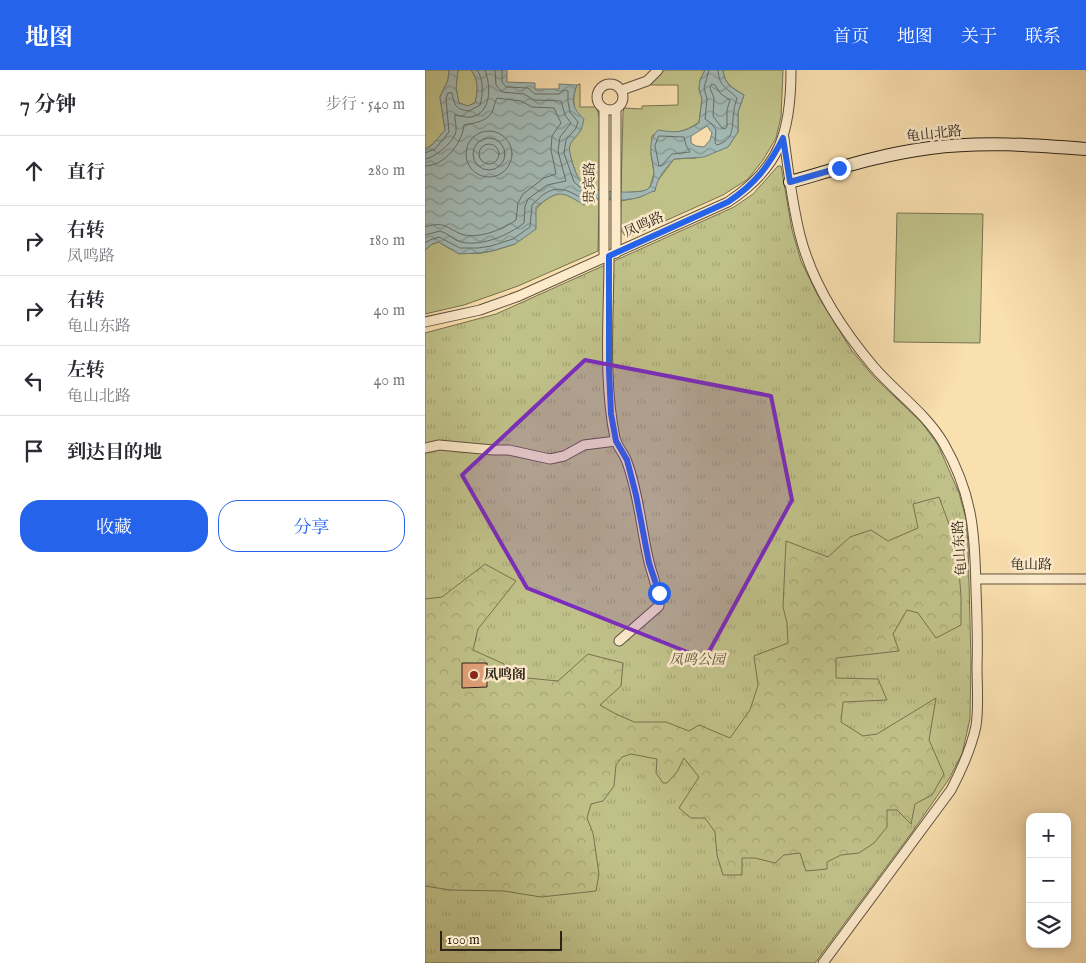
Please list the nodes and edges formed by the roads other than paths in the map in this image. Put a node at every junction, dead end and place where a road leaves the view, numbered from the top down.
1 (658, 70) edge
2 (791, 70) edge
3 (622, 90) junction
4 (604, 109) junction
5 (616, 109) junction
6 (783, 138) junction
7 (1086, 149) edge
8 (790, 182) junction
9 (610, 255) junction
10 (425, 322) edge
11 (616, 441) junction
12 (425, 448) edge
13 (976, 578) junction
14 (1086, 580) edge
15 (619, 641) dead end
16 (823, 963) edge

1 - 3 street
2 - 6 street, 凤鸣路
3 - 4 street
3 - 5 street
4 - 5 street
4 - 9 street, 贵宾路
5 - 9 street, 贵宾路
6 - 8 street, 龟山东路
6 - 9 street, 凤鸣路
7 - 8 street, 龟山北路
8 - 13 street, 龟山东路
9 - 10 street, 凤鸣路
9 - 11 street
11 - 12 street
11 - 15 street
13 - 14 street, 龟山路
13 - 16 street, 龟山东路

